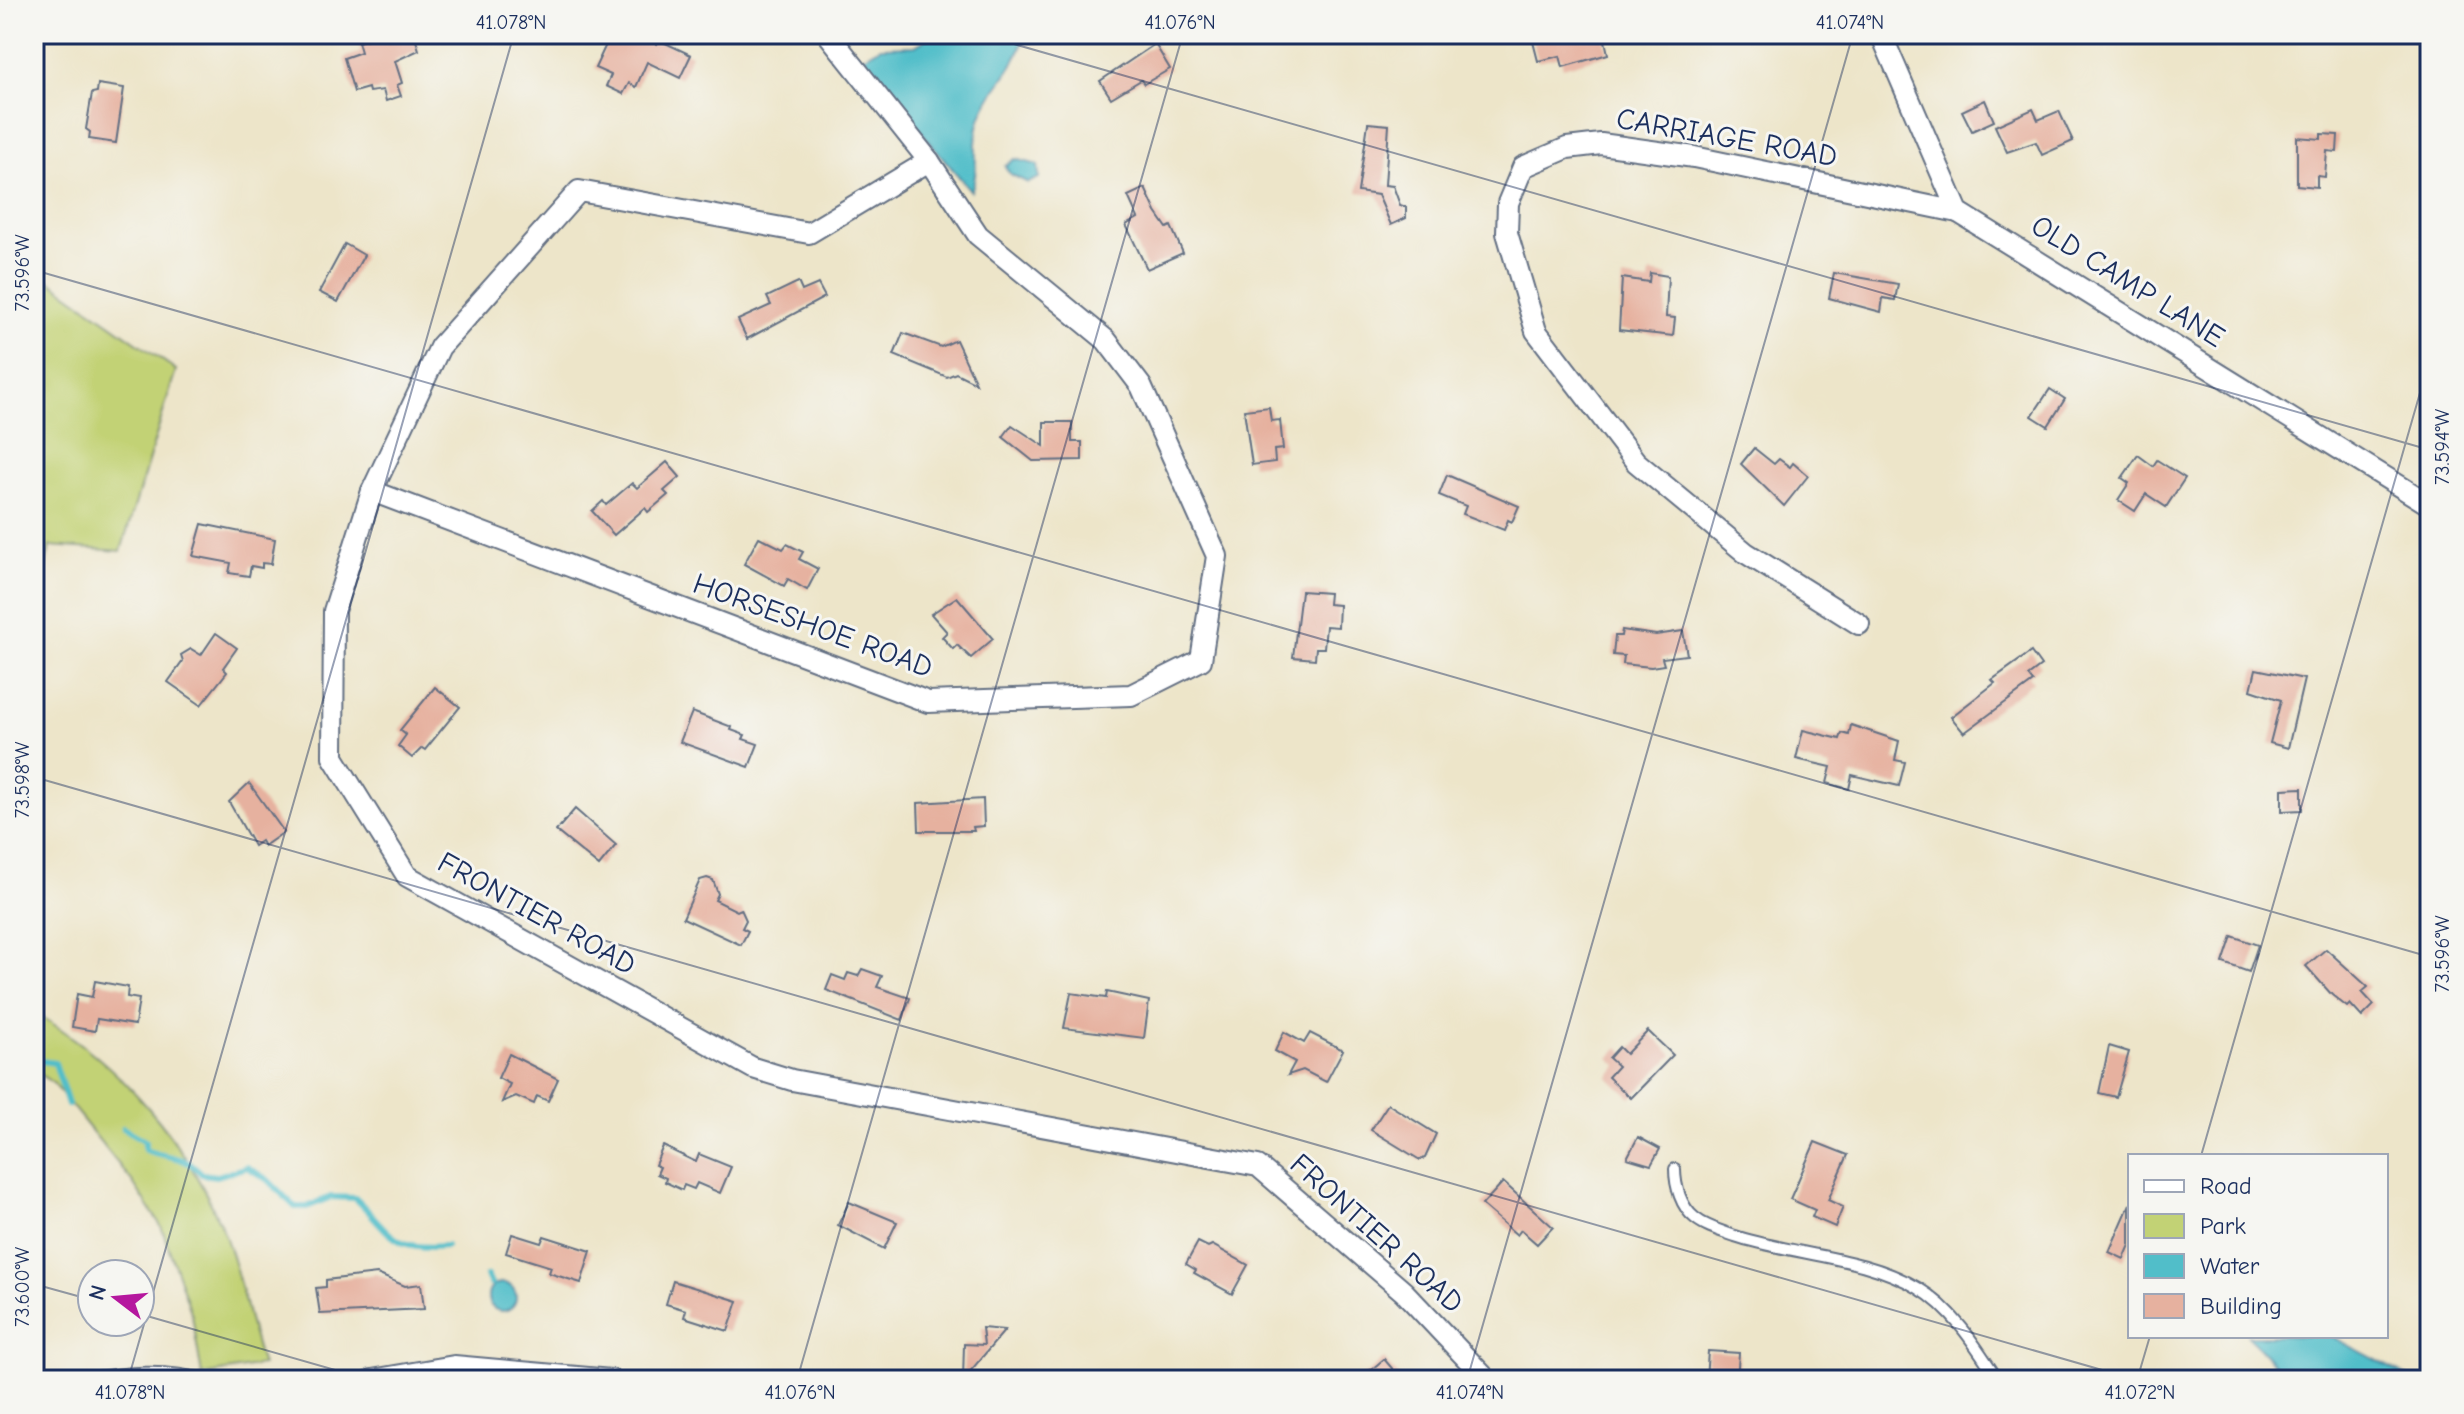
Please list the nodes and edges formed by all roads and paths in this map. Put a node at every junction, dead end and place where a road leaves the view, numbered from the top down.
1 (828, 34) edge
2 (1881, 34) edge
3 (929, 161) junction
4 (1958, 212) junction
5 (372, 491) junction
6 (2430, 505) edge
7 (1859, 624) dead end
8 (1675, 1169) dead end
9 (74, 1380) edge
10 (205, 1380) edge
11 (372, 1380) edge
12 (611, 1380) edge
13 (1487, 1380) edge
14 (1998, 1380) edge

1 - 3 street, HORSESHOE ROAD
2 - 4 street
3 - 5 street, FRONTIER ROAD
3 - 5 street, HORSESHOE ROAD
4 - 6 street, OLD CAMP LANE
4 - 7 street, CARRIAGE ROAD
5 - 13 street, FRONTIER ROAD
8 - 14 lane
9 - 10 lane
11 - 12 street

